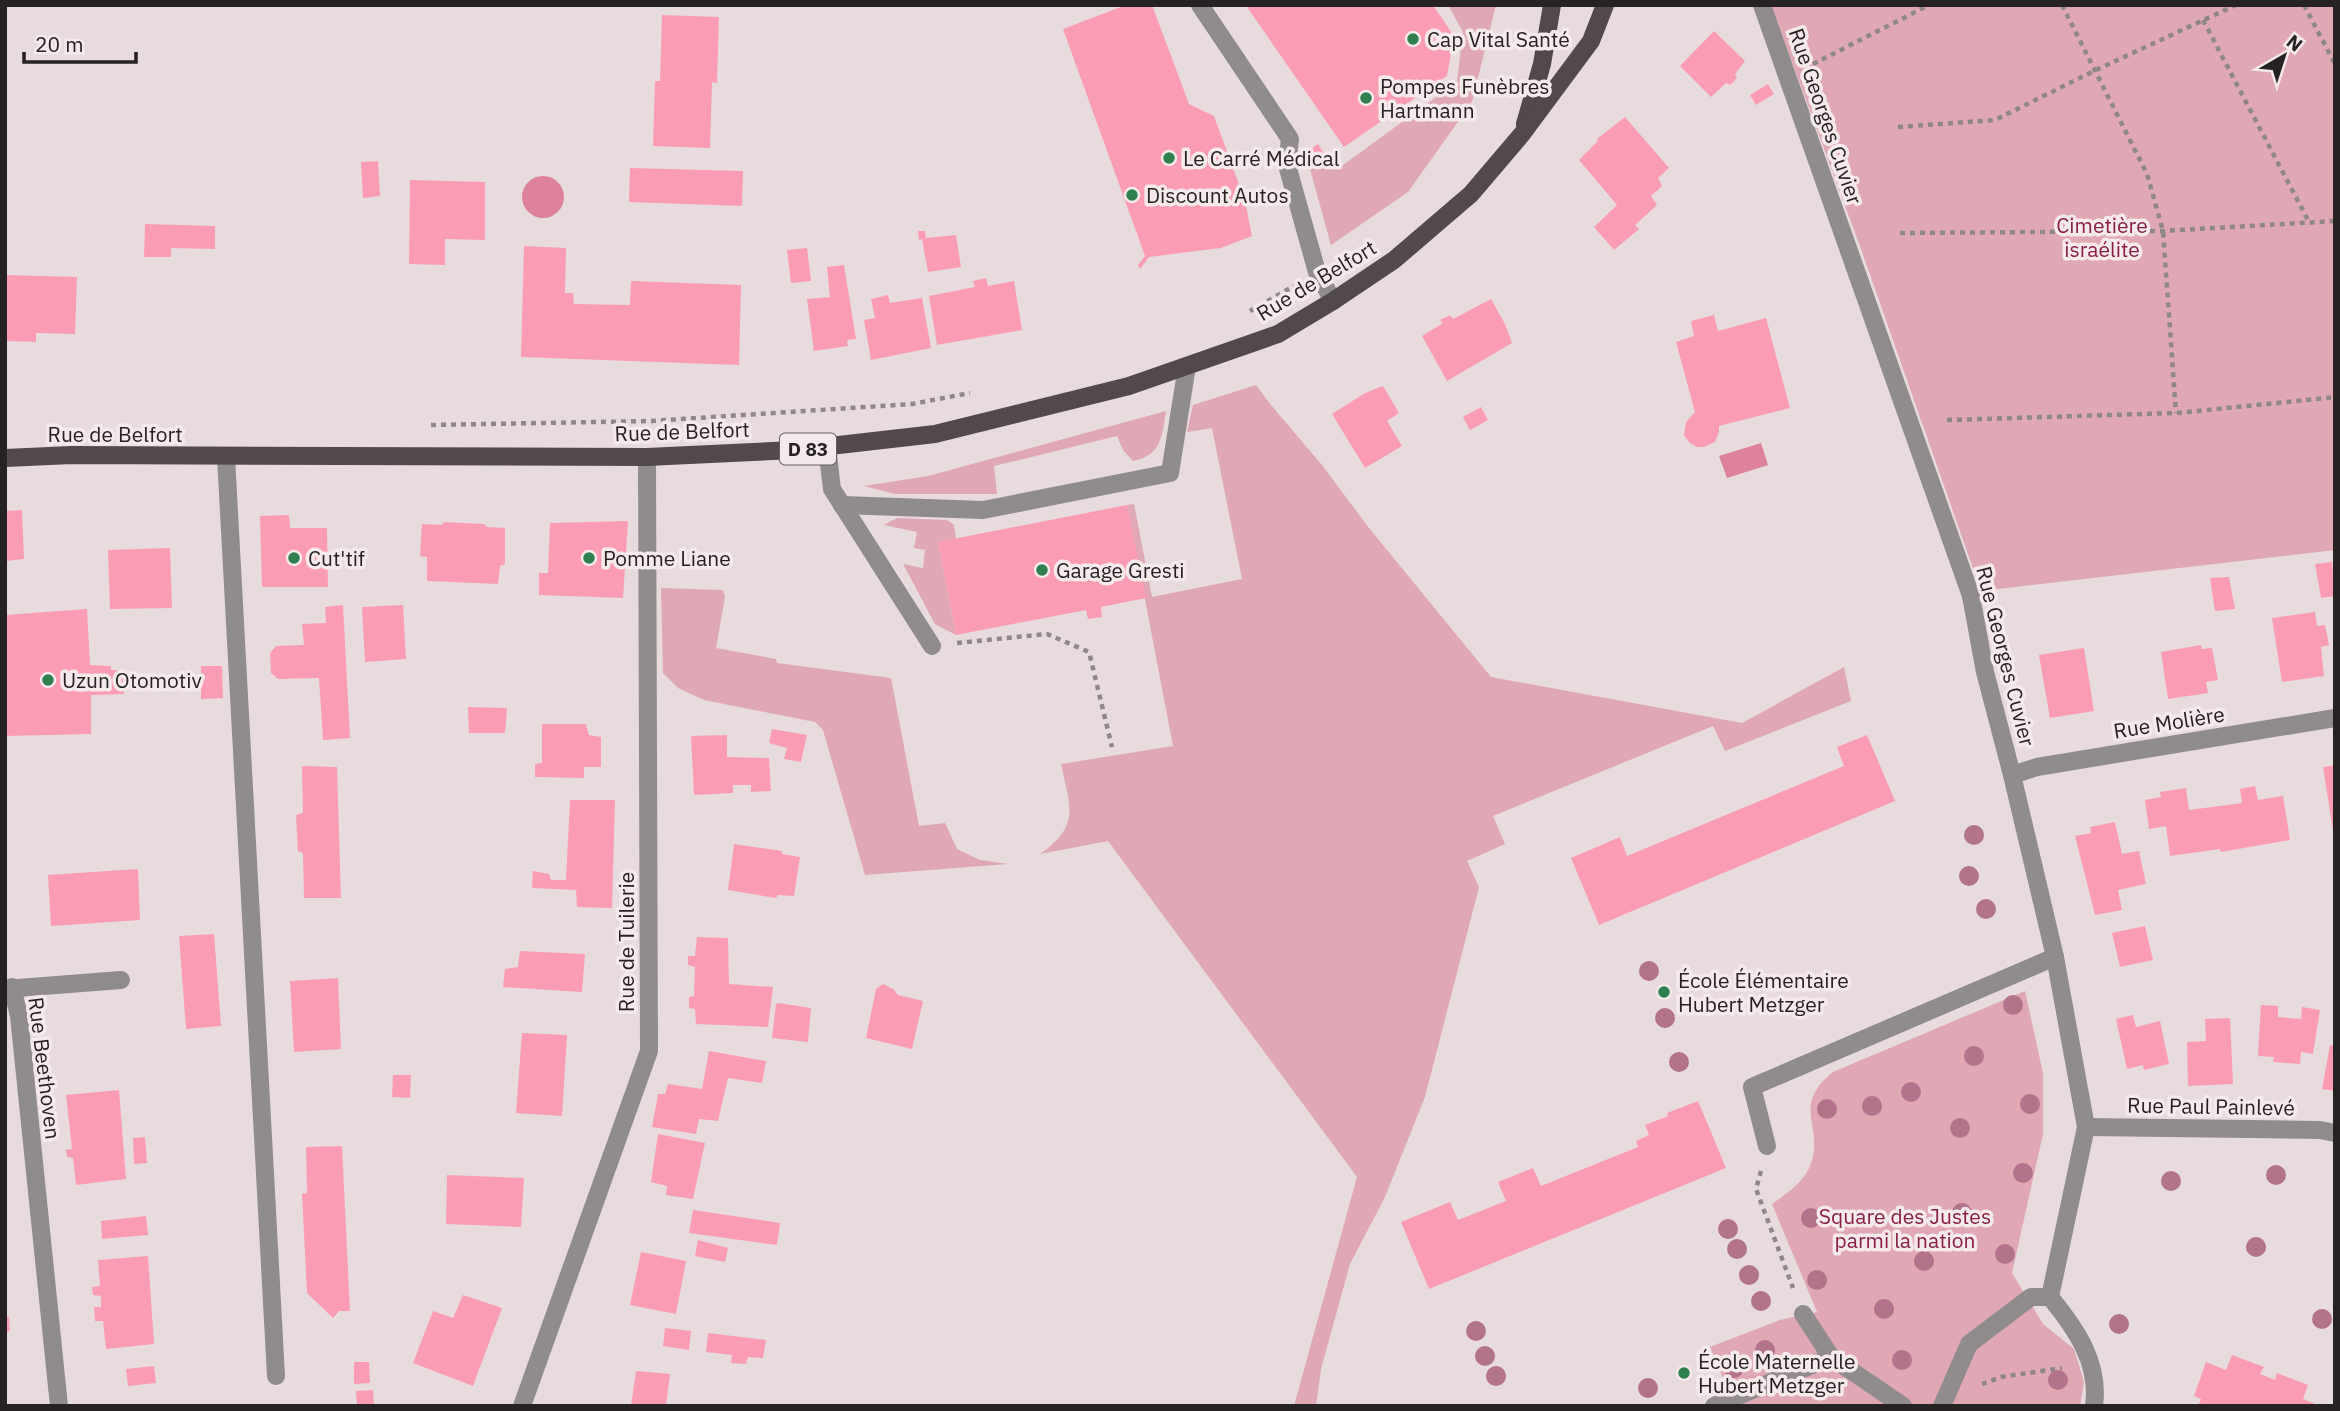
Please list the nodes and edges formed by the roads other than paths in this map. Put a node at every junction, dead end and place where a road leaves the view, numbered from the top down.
1 (1200, 5) edge
2 (1552, 5) edge
3 (1605, 5) edge
4 (1762, 5) edge
5 (1522, 134) junction
6 (1333, 301) junction
7 (1187, 366) junction
8 (827, 447) junction
9 (226, 457) junction
10 (647, 457) junction
11 (5, 458) edge
12 (842, 505) junction
13 (932, 646) road end
14 (2335, 718) edge
15 (2012, 775) junction
16 (2055, 957) junction
17 (121, 980) dead end
18 (8, 988) edge
19 (2086, 1127) junction
20 (2335, 1133) edge
21 (1767, 1146) road end
22 (2050, 1297) junction
23 (1803, 1314) dead end
24 (1831, 1357) junction
25 (276, 1376) dead end
26 (1944, 1401) edge
27 (58, 1406) edge
28 (522, 1406) edge
29 (1714, 1406) edge
30 (1903, 1406) edge
31 (2094, 1406) edge

1 - 6 street
2 - 5 main road, D 83
3 - 5 main road, D 83
4 - 15 street, Rue Georges Cuvier
5 - 6 main road, Rue de Belfort / D 83
6 - 7 main road, Rue de Belfort / D 83
7 - 8 main road, Rue de Belfort / D 83
7 - 12 street
8 - 10 main road, Rue de Belfort / D 83
8 - 12 street
9 - 10 main road, Rue de Belfort / D 83
9 - 11 main road, Rue de Belfort / D 83
9 - 25 street
10 - 28 street, Rue de Tuilerie
12 - 13 street
14 - 15 street, Rue Molière
15 - 16 street, Rue Georges Cuvier
16 - 19 street, Rue Georges Cuvier
16 - 21 street
17 - 18 street
18 - 27 street, Rue Beethoven
19 - 20 street, Rue Paul Painlevé
19 - 22 street, Rue Georges Cuvier
22 - 26 street
22 - 31 street
23 - 24 street
24 - 29 street
24 - 30 street

